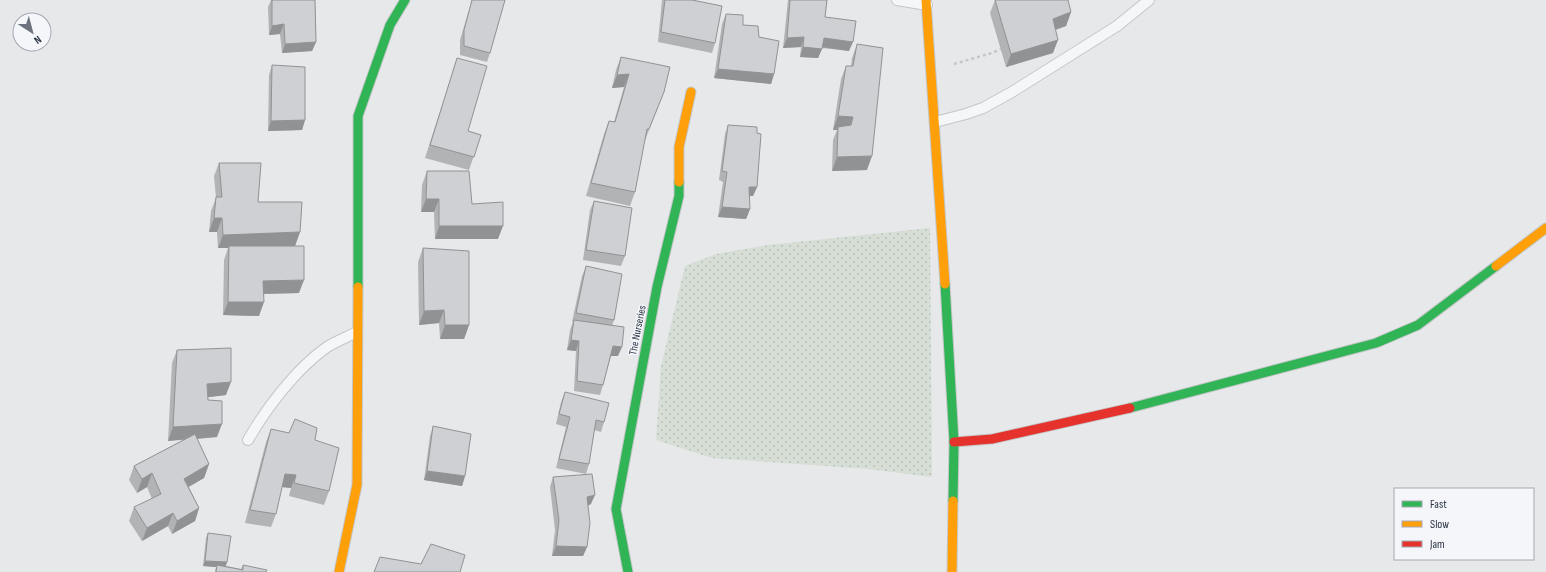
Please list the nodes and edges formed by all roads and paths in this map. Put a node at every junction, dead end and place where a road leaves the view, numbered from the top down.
1 (405, 0) edge
2 (897, 0) edge
3 (1149, 0) edge
4 (926, 3) edge
5 (1001, 49) dead end
6 (931, 67) junction
7 (691, 92) dead end
8 (935, 122) junction
9 (1546, 228) edge
10 (358, 332) junction
11 (248, 440) dead end
12 (954, 442) junction
13 (339, 572) edge
14 (628, 572) edge
15 (952, 572) edge

1 - 10 street
2 - 4 lane
3 - 8 lane
4 - 6 street
5 - 6 path
6 - 8 street
7 - 14 street, The Nurseries
8 - 12 street
9 - 12 street
10 - 11 lane
10 - 13 street
12 - 15 street

